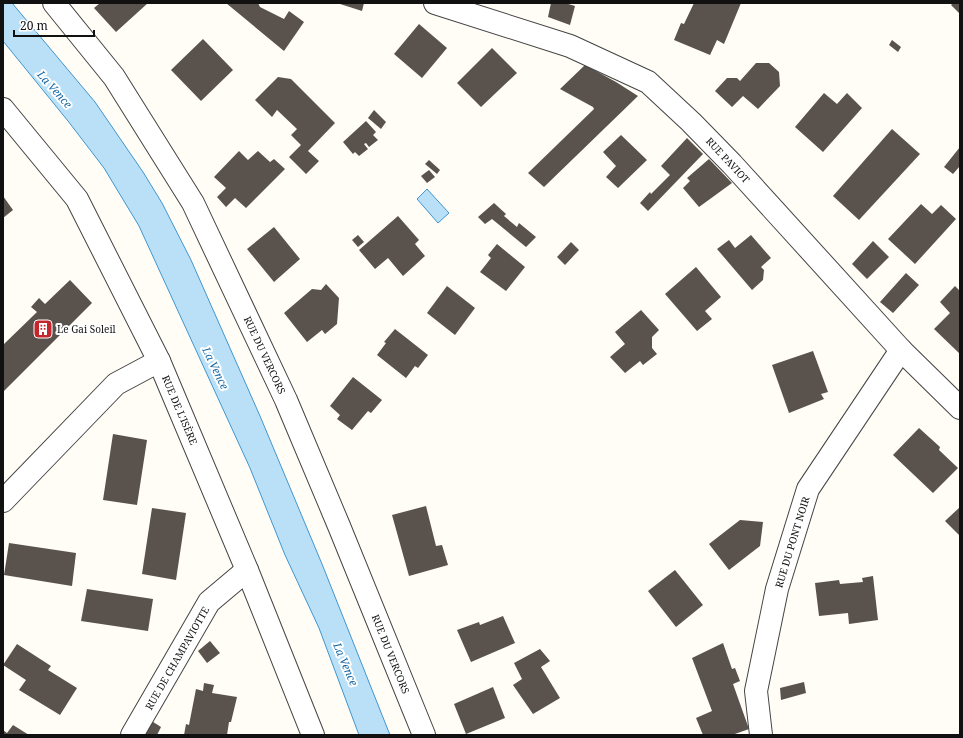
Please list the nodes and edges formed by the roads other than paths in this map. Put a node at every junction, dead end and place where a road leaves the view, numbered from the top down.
1 (54, 3) edge
2 (435, 3) edge
3 (3, 109) edge
4 (901, 350) junction
5 (159, 361) junction
6 (960, 408) edge
7 (3, 501) edge
8 (247, 570) junction
9 (132, 735) edge
10 (313, 735) edge
11 (424, 735) edge
12 (761, 735) edge

1 - 11 street, RUE DU VERCORS
2 - 4 street, RUE PAVIOT
3 - 5 street, RUE DE L'ISÈRE
4 - 6 street, RUE PAVIOT
4 - 12 street, RUE DU PONT NOIR
5 - 7 street
5 - 8 street, RUE DE L'ISÈRE
8 - 9 street, RUE DE CHAMPAVIOTTE
8 - 10 street, RUE DE L'ISÈRE

